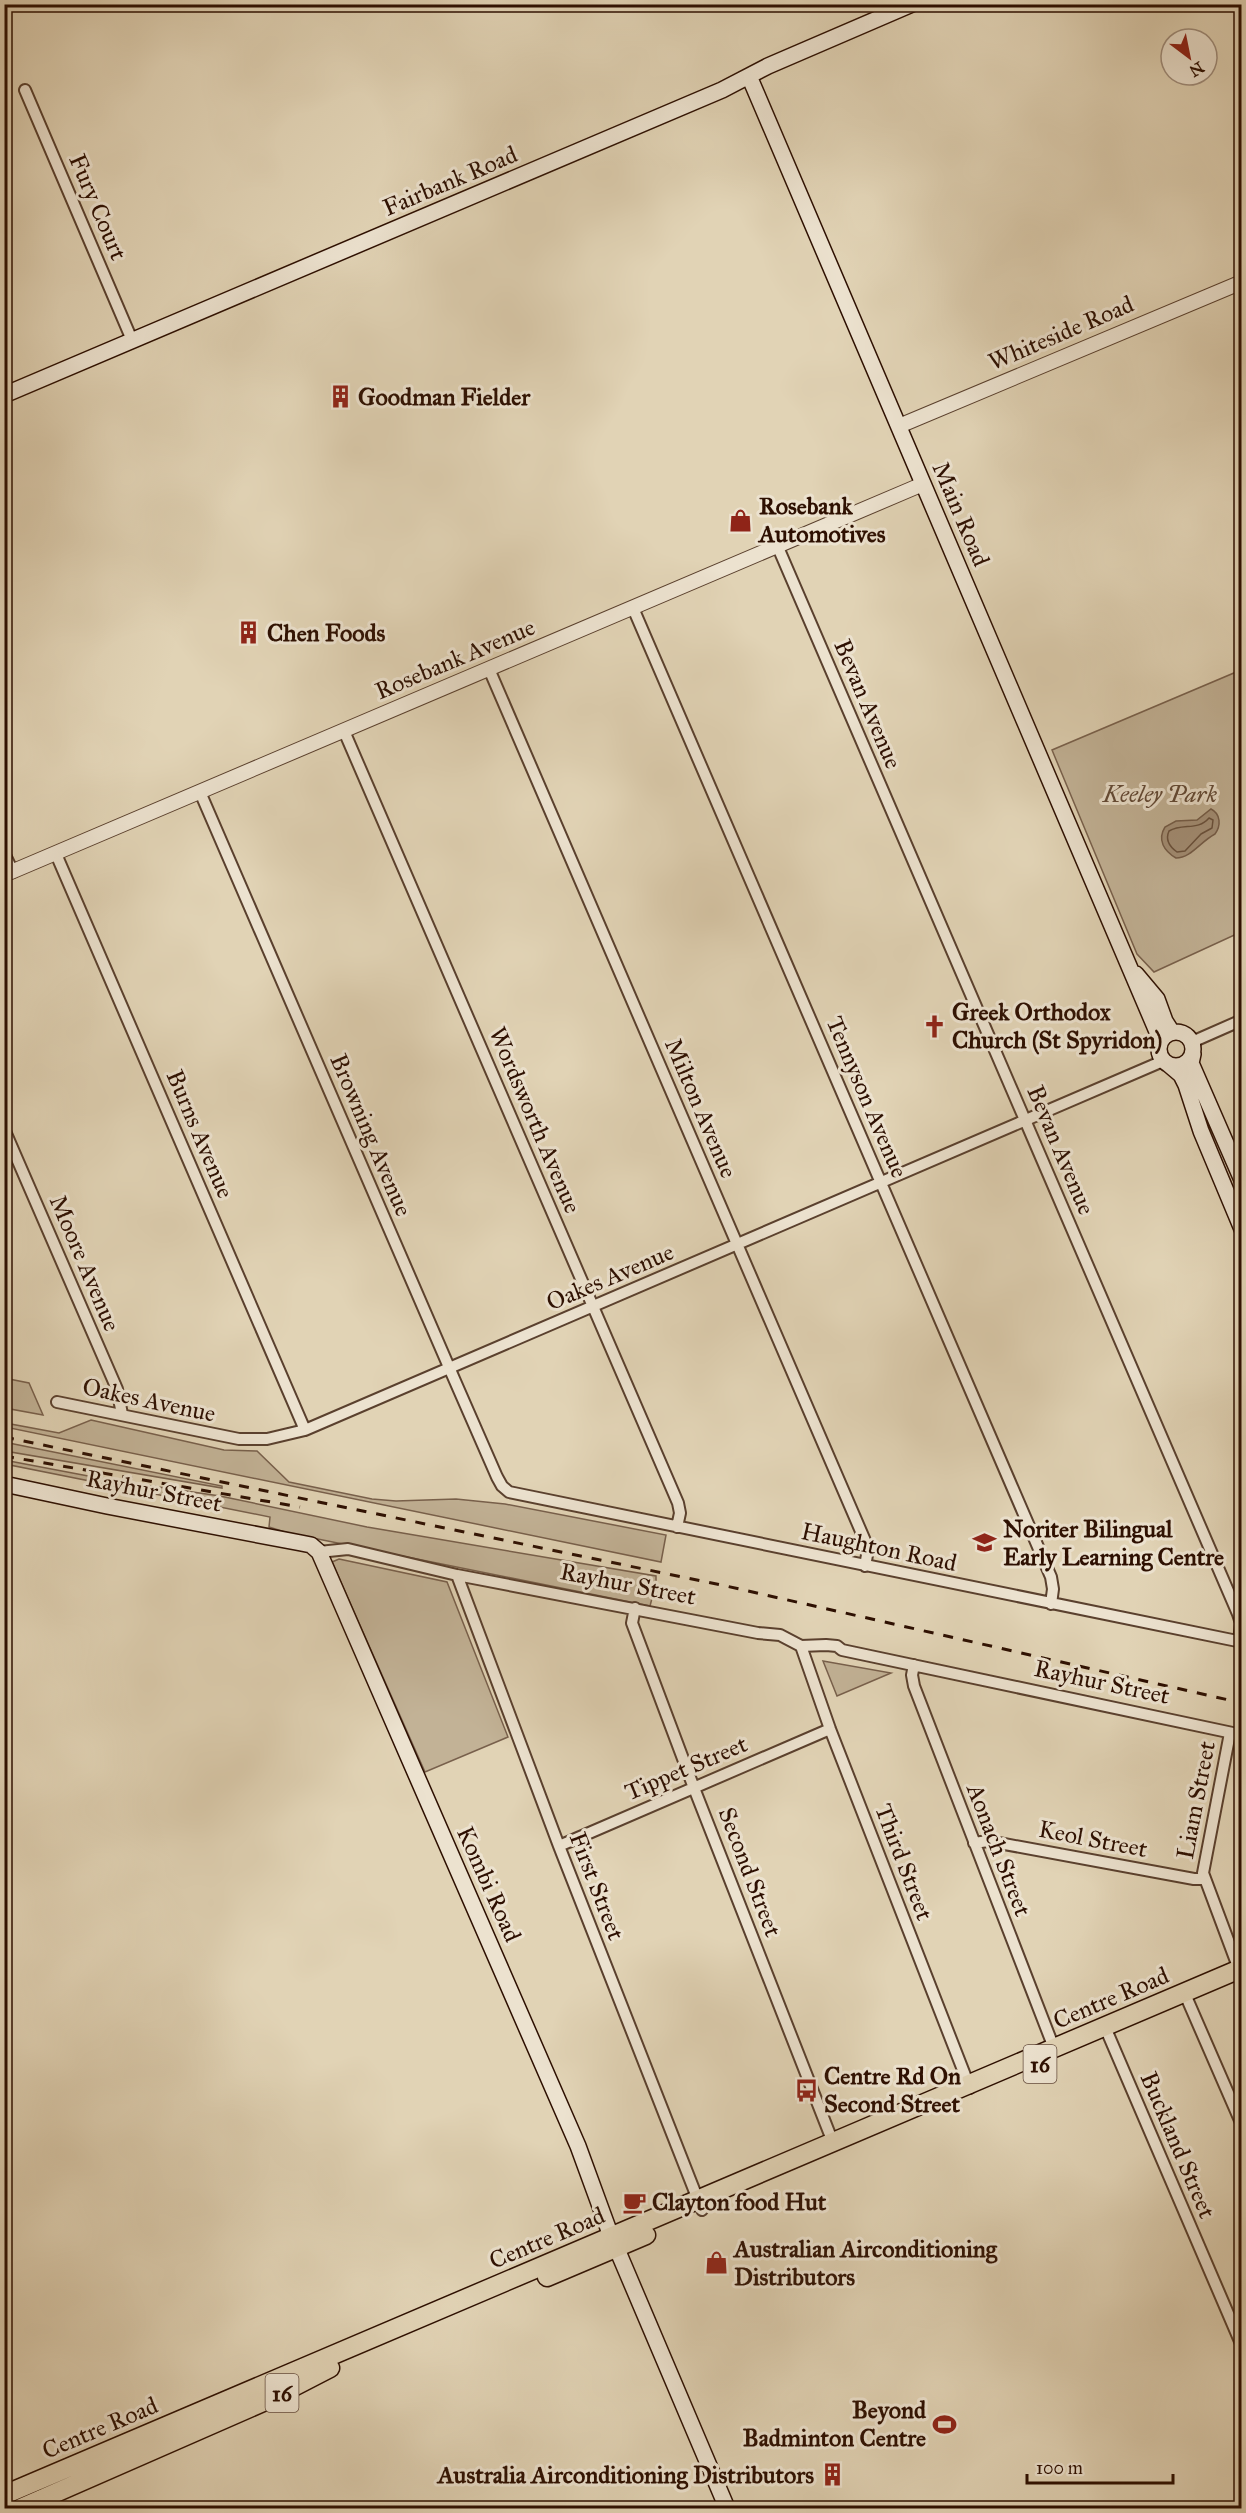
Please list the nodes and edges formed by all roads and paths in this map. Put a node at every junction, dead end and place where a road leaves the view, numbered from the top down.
1 (912, 4) edge
2 (749, 76) junction
3 (25, 90) dead end
4 (1242, 282) edge
5 (132, 340) junction
6 (4, 395) edge
7 (899, 426) junction
8 (923, 484) junction
9 (777, 545) junction
10 (633, 608) junction
11 (489, 669) junction
12 (344, 731) junction
13 (200, 792) junction
14 (4, 853) edge
15 (56, 854) junction
16 (9, 874) edge
17 (1242, 1020) edge
18 (1166, 1036) junction
19 (1192, 1048) junction
20 (1166, 1063) junction
21 (1025, 1120) junction
22 (4, 1129) edge
23 (1242, 1180) edge
24 (881, 1183) junction
25 (1242, 1229) edge
26 (737, 1245) junction
27 (593, 1307) junction
28 (450, 1369) junction
29 (57, 1402) dead end
30 (122, 1414) junction
31 (305, 1430) junction
32 (4, 1484) edge
33 (508, 1492) joint
34 (677, 1527) junction
35 (319, 1552) junction
36 (865, 1566) junction
37 (457, 1575) junction
38 (1051, 1604) junction
39 (635, 1608) junction
40 (1240, 1641) edge
41 (801, 1646) junction
42 (914, 1665) junction
43 (830, 1729) junction
44 (1236, 1734) edge
45 (694, 1788) junction
46 (974, 1843) junction
47 (559, 1846) junction
48 (1204, 1879) junction
49 (1241, 1973) edge
50 (1188, 2001) junction
51 (1106, 2031) junction
52 (1054, 2048) junction
53 (970, 2089) junction
54 (1242, 2125) edge
55 (834, 2146) junction
56 (700, 2205) junction
57 (614, 2242) junction
58 (1242, 2346) edge
59 (4, 2495) edge
60 (21, 2508) edge
61 (727, 2508) edge

1 - 2 main road, Fairbank Road
2 - 5 main road, Fairbank Road
2 - 7 main road, Main Road
3 - 5 street, Fury Court
4 - 7 street, Whiteside Road
5 - 6 main road, Fairbank Road
7 - 8 main road, Main Road
8 - 9 street, Rosebank Avenue
8 - 18 main road, Main Road
9 - 10 street, Rosebank Avenue
9 - 21 street, Bevan Avenue
10 - 11 street, Rosebank Avenue
10 - 24 street, Tennyson Avenue
11 - 12 street, Rosebank Avenue
11 - 26 street, Milton Avenue
12 - 13 street, Rosebank Avenue
12 - 27 street, Wordsworth Avenue
13 - 15 street, Rosebank Avenue
13 - 28 street, Browning Avenue
14 - 16 street
15 - 16 street, Rosebank Avenue
15 - 31 street, Burns Avenue
17 - 19 street
18 - 19 main road
18 - 20 main road
19 - 20 main road
19 - 23 main road
20 - 21 street, Oakes Avenue
20 - 25 main road
21 - 24 street, Oakes Avenue
21 - 40 street, Bevan Avenue
22 - 30 street, Moore Avenue
24 - 26 street, Oakes Avenue
24 - 38 street, Tennyson Avenue
26 - 27 street, Oakes Avenue
26 - 36 street, Milton Avenue
27 - 28 street, Oakes Avenue
27 - 34 street, Wordsworth Avenue
28 - 31 street, Oakes Avenue
28 - 33 street, Browning Avenue
29 - 30 street, Oakes Avenue
30 - 31 street, Oakes Avenue
32 - 35 main road, Rayhur Street
33 - 34 street, Haughton Road
34 - 36 street, Haughton Road
35 - 37 street, Rayhur Street
35 - 57 main road, Kombi Road
36 - 38 street, Haughton Road
37 - 39 street, Rayhur Street
37 - 47 street, First Street
38 - 40 street, Haughton Road
39 - 41 street, Rayhur Street
39 - 45 street, Second Street
41 - 42 street, Rayhur Street
41 - 43 street, Third Street
42 - 44 street, Rayhur Street
42 - 46 street, Aonach Street
43 - 45 street, Tippet Street
43 - 53 street, Third Street
44 - 48 street, Liam Street
45 - 47 street, Tippet Street
45 - 55 street, Second Street
46 - 48 street, Keol Street
46 - 52 street, Aonach Street
47 - 56 street, First Street
48 - 49 street, Liam Street
49 - 50 main road, Centre Road / 16
49 - 51 main road, Centre Road / 16
50 - 51 main road, Centre Road / 16
50 - 54 street
51 - 52 main road, Centre Road / 16
51 - 53 main road, Centre Road / 16
51 - 58 street, Buckland Street
52 - 53 main road, Centre Road / 16
53 - 55 main road, Centre Road / 16
55 - 56 main road, Centre Road / 16
56 - 57 main road, Centre Road / 16
57 - 59 main road, Centre Road / 16
57 - 60 main road, Centre Road / 16
57 - 61 main road, Kombi Road

